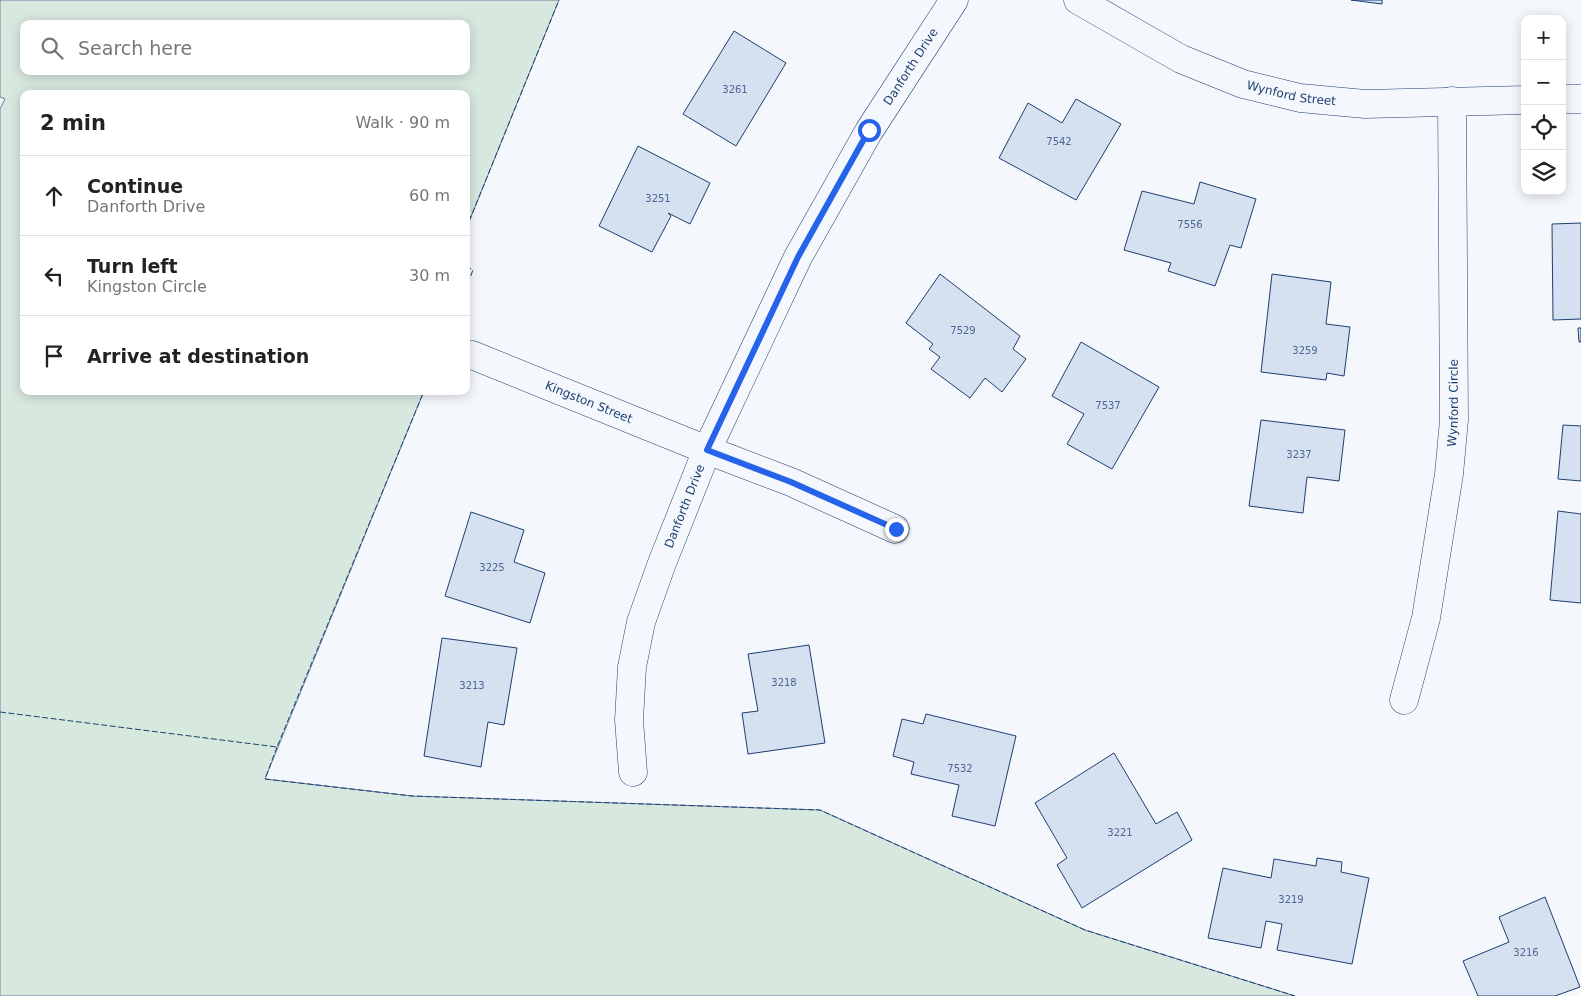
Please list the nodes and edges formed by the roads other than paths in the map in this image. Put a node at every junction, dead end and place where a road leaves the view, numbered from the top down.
1 (954, 0) edge
2 (1078, 0) edge
3 (1581, 99) edge
4 (1521, 100) edge
5 (1566, 100) edge
6 (1452, 101) junction
7 (472, 355) dead end
8 (707, 450) junction
9 (896, 529) dead end
10 (1404, 700) dead end
11 (633, 772) dead end

1 - 8 street, Danforth Drive
2 - 6 street, Wynford Street
3 - 5 street
4 - 6 street, Wynford Street
6 - 10 street, Wynford Circle
7 - 8 street, Kingston Street
8 - 9 street, Kingston Street
8 - 11 street, Danforth Drive

